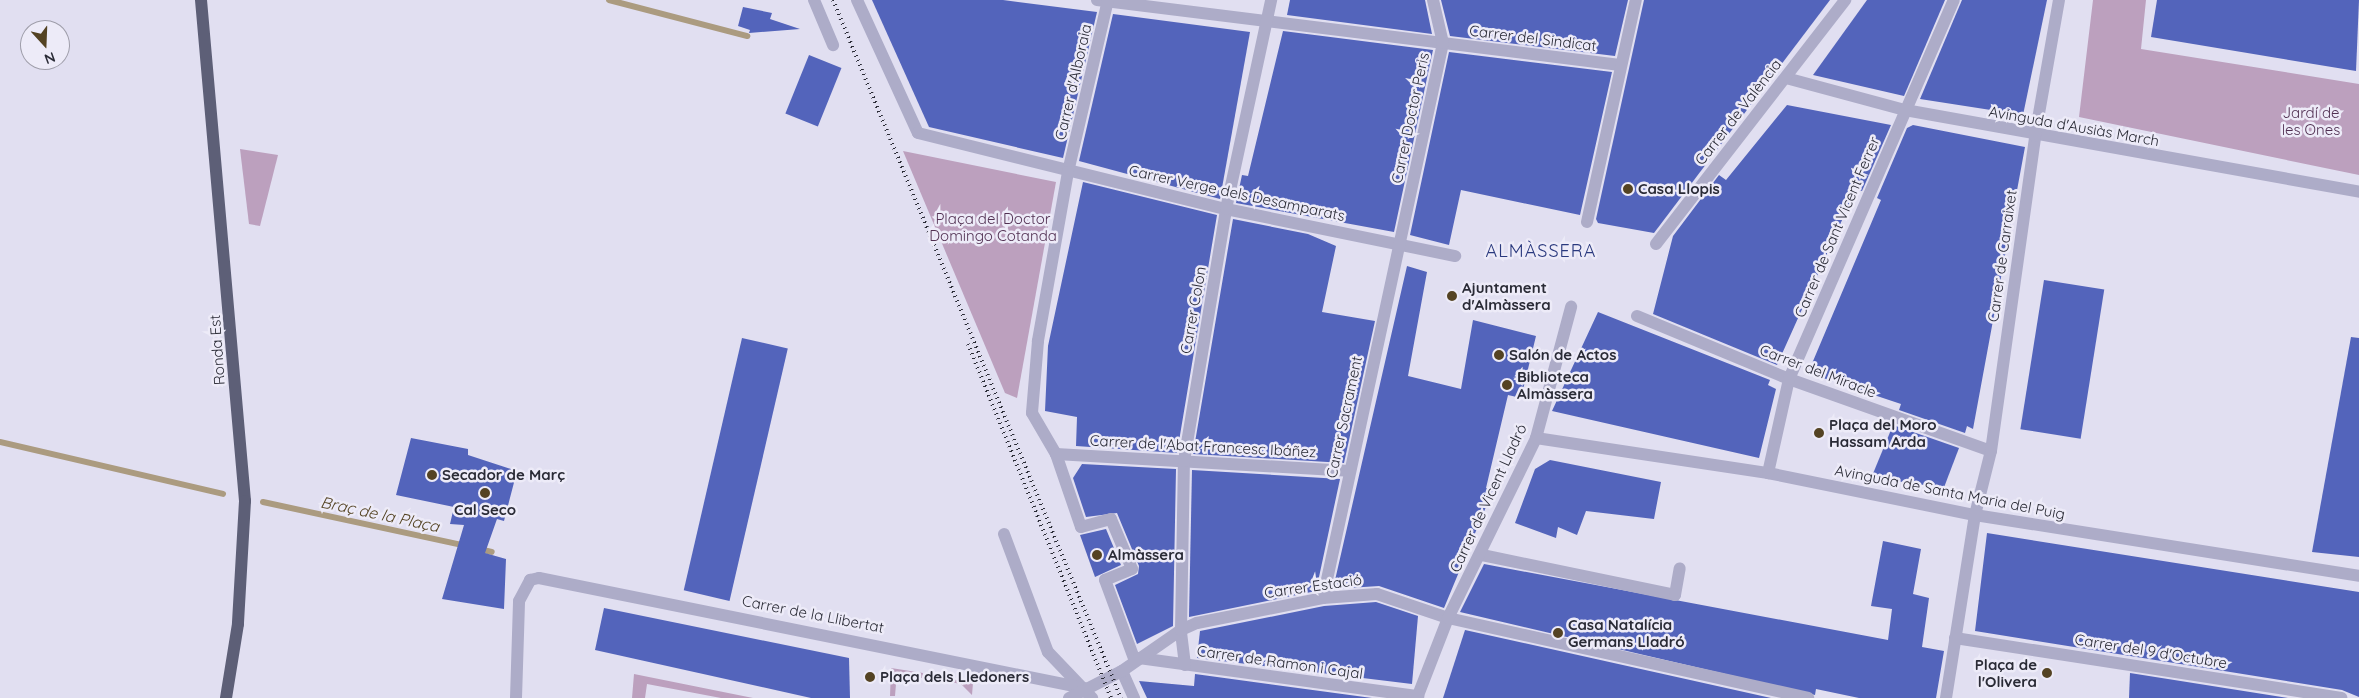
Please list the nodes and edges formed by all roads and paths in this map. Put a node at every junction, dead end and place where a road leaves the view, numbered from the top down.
1 (201, 0) edge
2 (814, 0) edge
3 (857, 0) edge
4 (1271, 0) edge
5 (1433, 0) edge
6 (1636, 0) edge
7 (1845, 0) edge
8 (1954, 0) edge
9 (2059, 0) edge
10 (1104, 1) edge
11 (1267, 20) junction
12 (1440, 42) junction
13 (833, 45) dead end
14 (1620, 65) junction
15 (1786, 78) junction
16 (1905, 110) junction
17 (2035, 136) junction
18 (1068, 172) junction
19 (2359, 192) edge
20 (1226, 209) junction
21 (1587, 222) dead end
22 (1399, 244) junction
23 (1656, 244) dead end
24 (1455, 256) dead end
25 (1571, 307) dead end
26 (1637, 316) dead end
27 (1789, 379) junction
28 (1536, 438) junction
29 (1991, 451) junction
30 (1056, 454) junction
31 (1184, 461) junction
32 (1349, 471) junction
33 (1768, 473) junction
34 (1975, 515) junction
35 (1004, 534) dead end
36 (1482, 555) junction
37 (1680, 568) dead end
38 (2359, 576) edge
39 (1323, 598) junction
40 (1448, 618) junction
41 (1181, 630) junction
42 (1955, 638) junction
43 (1137, 660) junction
44 (1185, 666) junction
45 (1122, 671) junction
46 (1090, 694) edge
47 (1417, 697) edge
48 (226, 698) edge
49 (516, 698) edge
50 (1069, 698) edge
51 (1134, 698) edge
52 (1808, 698) edge
53 (1946, 698) edge
54 (2341, 698) edge

1 - 48 main road, Ronda Est
2 - 13 street
3 - 18 street
4 - 11 street, Carrer Colon
5 - 12 street, Carrer Doctor Peris
6 - 14 street
7 - 15 street, Carrer de València
8 - 16 street, Carrer de Sant Vicent Ferrer
9 - 17 street, Carrer de Carraixet
10 - 11 street, Carrer del Sindicat
10 - 18 street, Carrer d'Alboraia
11 - 12 street, Carrer del Sindicat
11 - 20 street, Carrer Colon
12 - 14 street, Carrer del Sindicat
12 - 22 street, Carrer Doctor Peris
14 - 21 street
15 - 16 street, Avinguda d'Ausiàs March
15 - 23 street, Carrer de València
16 - 17 street, Avinguda d'Ausiàs March
16 - 27 street, Carrer de Sant Vicent Ferrer
17 - 19 street, Avinguda d'Ausiàs March
17 - 29 street, Carrer de Carraixet
18 - 20 street, Carrer Verge dels Desamparats
18 - 30 street
20 - 22 street, Carrer Verge dels Desamparats
20 - 31 street, Carrer Colon
22 - 24 street, Carrer Verge dels Desamparats
22 - 32 street, Carrer Sacrament
25 - 28 street, Carrer de Vicent Lladró
26 - 27 street, Carrer del Miracle
27 - 29 street, Carrer del Miracle
27 - 33 street, Carrer de Sant Vicent Ferrer
28 - 33 street, Avinguda de Santa Maria del Puig
28 - 36 street, Carrer de Vicent Lladró
29 - 34 street, Carrer de Carraixet
30 - 31 street, Carrer de l'Abat Francesc Ibáñez
30 - 43 street
31 - 32 street, Carrer de l'Abat Francesc Ibáñez
31 - 41 street, Carrer Colon
32 - 39 street, Carrer Sacrament
33 - 34 street, Avinguda de Santa Maria del Puig
34 - 38 street, Avinguda de Santa Maria del Puig
34 - 42 street, Carrer de Carraixet
35 - 46 street
36 - 37 street
36 - 40 street, Carrer de Vicent Lladró
39 - 40 street, Carrer Estació
39 - 41 street, Carrer Estació
40 - 47 street, Carrer de Vicent Lladró
40 - 52 street, Carrer Estació
41 - 43 street
41 - 44 street, Carrer Colon
42 - 53 street, Carrer de Carraixet
42 - 54 street, Carrer del 9 d'Octubre
43 - 44 street, Carrer de Ramon i Cajal
43 - 45 street
44 - 47 street, Carrer de Ramon i Cajal
45 - 46 street
45 - 51 street
46 - 49 street, Carrer de la Llibertat
46 - 50 street

